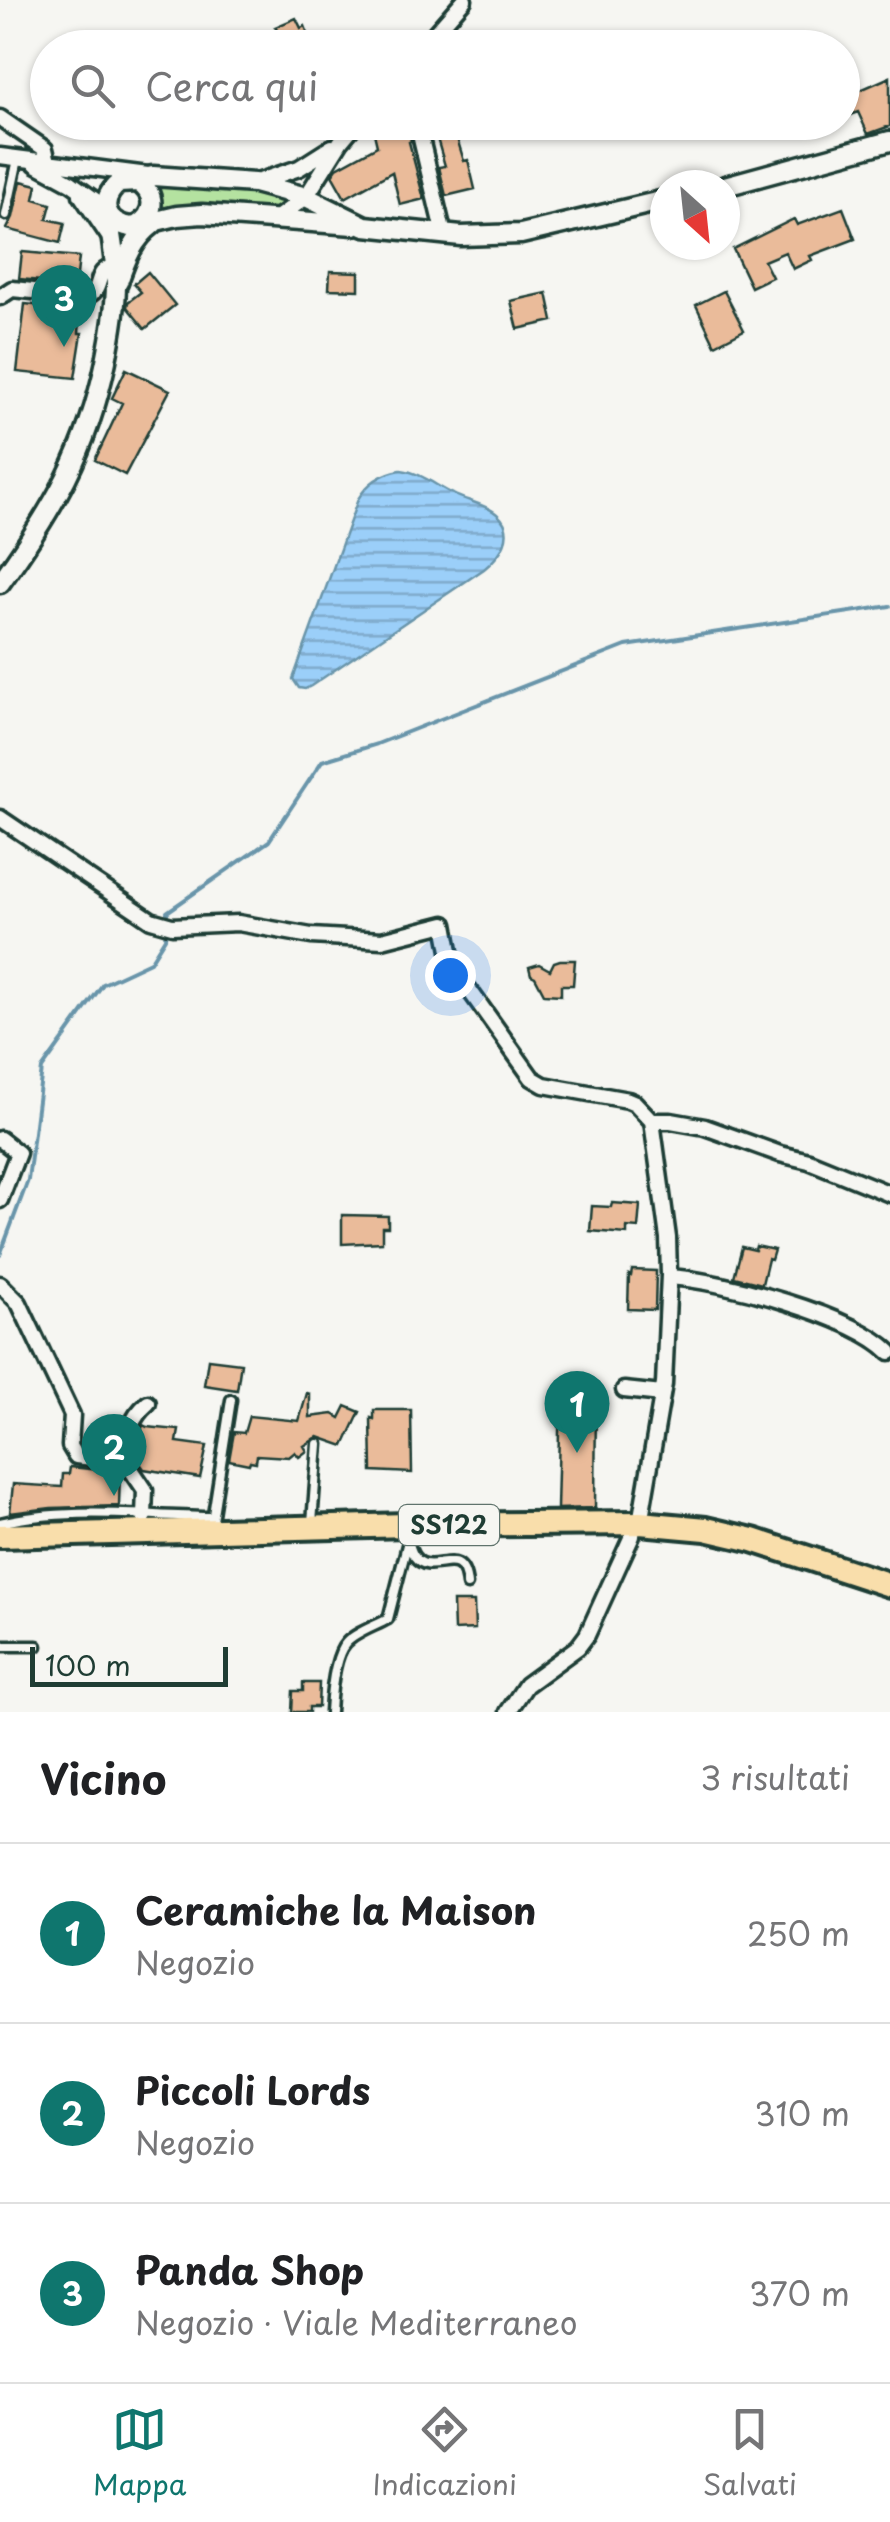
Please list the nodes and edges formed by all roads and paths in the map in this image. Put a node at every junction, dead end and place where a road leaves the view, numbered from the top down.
1 (464, 0) edge
2 (438, 30) edge
3 (0, 118) edge
4 (30, 139) edge
5 (32, 140) edge
6 (341, 140) joint
7 (421, 140) edge
8 (890, 141) edge
9 (0, 156) edge
10 (22, 159) junction
11 (50, 167) junction
12 (95, 168) junction
13 (319, 172) junction
14 (153, 176) junction
15 (128, 181) junction
16 (740, 182) edge
17 (71, 183) junction
18 (254, 183) junction
19 (306, 196) junction
20 (650, 204) edge
21 (107, 211) junction
22 (337, 212) junction
23 (6, 214) dead end
24 (276, 219) junction
25 (149, 222) junction
26 (365, 226) junction
27 (444, 235) junction
28 (111, 240) junction
29 (115, 266) junction
30 (116, 287) junction
31 (0, 297) edge
32 (0, 583) edge
33 (0, 818) edge
34 (652, 1122) junction
35 (0, 1138) edge
36 (890, 1194) edge
37 (0, 1200) edge
38 (668, 1277) junction
39 (0, 1284) edge
40 (890, 1352) edge
41 (624, 1390) dead end
42 (662, 1394) junction
43 (231, 1400) dead end
44 (148, 1403) dead end
45 (318, 1444) dead end
46 (126, 1462) junction
47 (144, 1516) junction
48 (0, 1523) edge
49 (212, 1523) junction
50 (637, 1523) junction
51 (312, 1527) junction
52 (407, 1533) junction
53 (0, 1536) edge
54 (467, 1584) dead end
55 (890, 1585) edge
56 (0, 1646) edge
57 (37, 1646) dead end
58 (330, 1712) edge
59 (508, 1712) edge

1 - 2 street
3 - 4 street
5 - 11 street
6 - 13 street
6 - 18 street
7 - 27 street
8 - 16 street
9 - 10 street
10 - 11 street
10 - 23 lane
11 - 12 street
11 - 17 street
12 - 14 street
12 - 15 street
13 - 19 street
13 - 22 street
14 - 15 street
14 - 18 street
15 - 21 street
15 - 25 street
17 - 21 street
17 - 28 street
18 - 19 street
19 - 22 street
19 - 24 street
20 - 27 street
21 - 25 street
21 - 28 street
22 - 26 street
24 - 25 street
24 - 26 street
25 - 30 street
26 - 27 street
28 - 29 street
29 - 30 street
29 - 31 street
30 - 32 street
33 - 34 street
34 - 36 street
34 - 38 street
35 - 37 street
38 - 40 street
38 - 42 street
39 - 46 street
41 - 42 street
42 - 50 street
43 - 49 lane
44 - 46 street
45 - 51 lane
46 - 47 street
47 - 48 lane
47 - 49 lane
49 - 51 main road, SS122
49 - 53 main road, SS122
50 - 52 main road, SS122
50 - 55 main road, SS122
50 - 59 street
51 - 52 main road, SS122
52 - 54 lane
52 - 58 lane
56 - 57 lane

